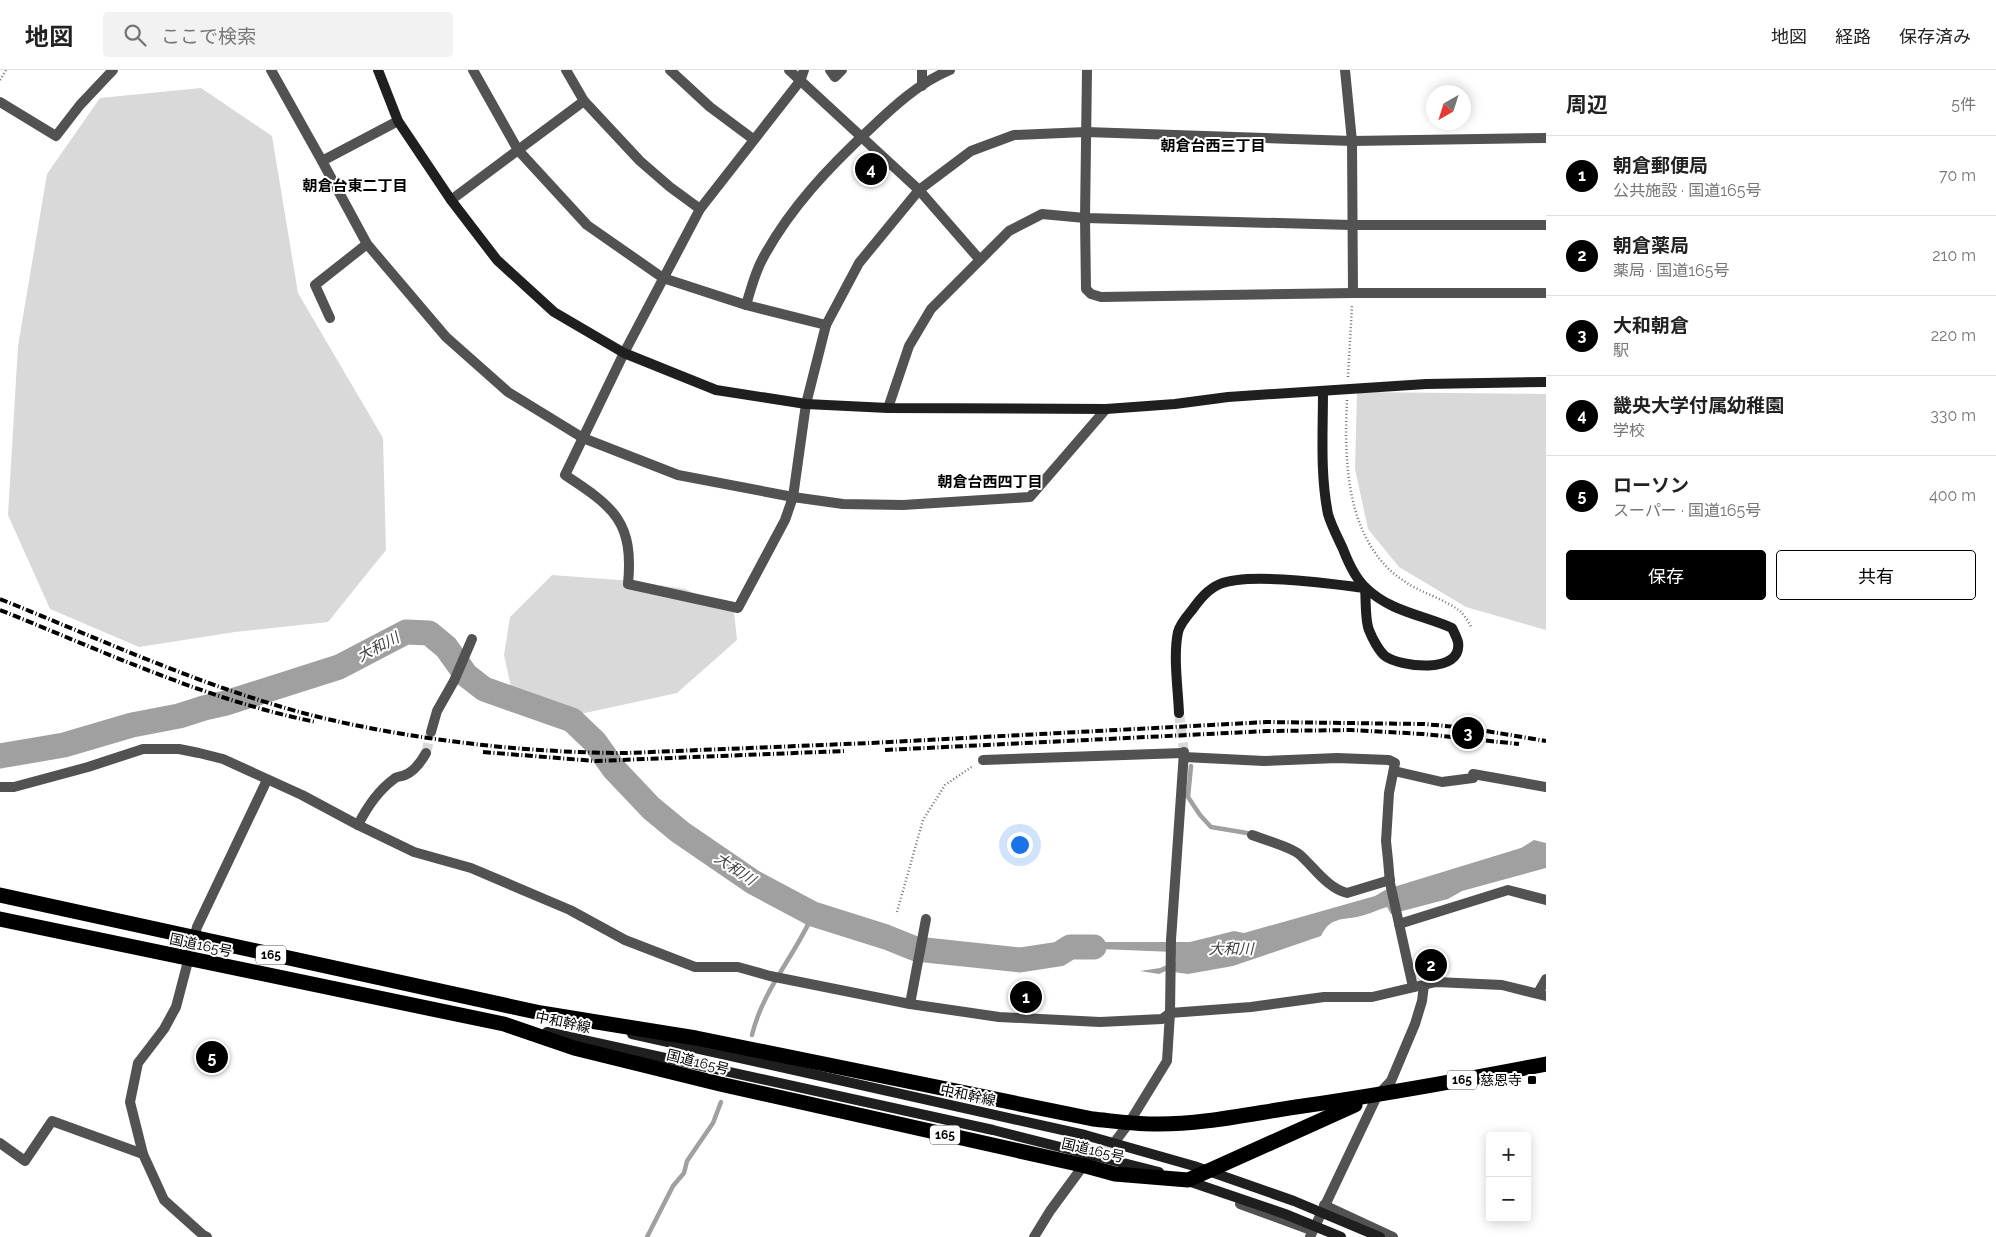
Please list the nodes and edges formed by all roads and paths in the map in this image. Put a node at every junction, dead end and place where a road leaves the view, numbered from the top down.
1 (6, 70) edge
2 (113, 70) edge
3 (271, 70) edge
4 (378, 70) edge
5 (473, 70) edge
6 (566, 70) edge
7 (670, 70) edge
8 (789, 70) edge
9 (804, 70) edge
10 (830, 70) edge
11 (842, 70) edge
12 (922, 70) edge
13 (950, 70) edge
14 (1088, 70) edge
15 (1345, 70) edge
16 (0, 80) edge
17 (800, 81) junction
18 (922, 86) junction
19 (584, 101) junction
20 (0, 102) edge
21 (398, 121) junction
22 (1086, 132) junction
23 (861, 136) junction
24 (1546, 138) edge
25 (753, 140) junction
26 (1352, 141) junction
27 (518, 150) junction
28 (322, 161) junction
29 (920, 190) junction
30 (451, 200) junction
31 (700, 209) junction
32 (1084, 218) junction
33 (1546, 224) edge
34 (1351, 225) junction
35 (367, 244) junction
36 (980, 260) junction
37 (663, 278) junction
38 (1353, 293) junction
39 (1546, 294) edge
40 (746, 305) junction
41 (330, 318) dead end
42 (826, 325) junction
43 (624, 353) junction
44 (1348, 378) dead end
45 (1546, 382) edge
46 (1323, 391) junction
47 (1347, 397) dead end
48 (806, 404) junction
49 (888, 408) junction
50 (1106, 409) junction
51 (584, 438) junction
52 (793, 497) junction
53 (1365, 588) junction
54 (1472, 628) dead end
55 (472, 639) dead end
56 (1179, 713) tunnel mouth
57 (431, 732) tunnel mouth
58 (426, 754) tunnel mouth
59 (1184, 754) junction
60 (983, 760) joint
61 (1394, 771) junction
62 (267, 780) junction
63 (0, 787) edge
64 (1546, 787) edge
65 (358, 825) junction
66 (1252, 835) dead end
67 (1390, 881) junction
68 (0, 895) edge
69 (1546, 900) edge
70 (898, 912) dead end
71 (0, 918) edge
72 (926, 918) dead end
73 (1399, 923) junction
74 (194, 938) junction
75 (187, 958) junction
76 (1546, 979) edge
77 (1424, 985) junction
78 (1412, 987) junction
79 (1542, 994) edge
80 (910, 1004) junction
81 (541, 1013) junction
82 (1170, 1013) junction
83 (504, 1024) junction
84 (1546, 1064) edge
85 (1377, 1096) junction
86 (1129, 1123) junction
87 (1117, 1138) tunnel mouth
88 (0, 1144) edge
89 (143, 1154) junction
90 (1086, 1162) junction
91 (1188, 1180) junction
92 (1324, 1205) junction
93 (1311, 1234) edge
94 (207, 1237) edge
95 (1034, 1237) edge
96 (1328, 1237) edge
97 (1341, 1237) edge
98 (1380, 1237) edge
99 (1393, 1237) edge

1 - 16 path
2 - 20 street
3 - 28 street
4 - 21 street
5 - 27 street
6 - 19 street
7 - 25 street
8 - 17 street
9 - 17 street
10 - 11 street
12 - 18 street
13 - 18 street
14 - 22 street
15 - 26 street
17 - 23 street
17 - 25 street
18 - 23 street
19 - 27 street
19 - 31 street
21 - 28 street
21 - 30 street
22 - 26 street
22 - 29 street
22 - 32 street
23 - 29 street
23 - 40 street
24 - 26 street
25 - 31 street
26 - 34 street
27 - 30 street
27 - 37 street
28 - 35 street
29 - 36 street
29 - 42 street
30 - 43 street
31 - 37 street
32 - 34 street
32 - 36 street
32 - 38 street
33 - 34 street
34 - 38 street
35 - 41 street
35 - 51 street
36 - 49 street
37 - 40 street
37 - 43 street
38 - 39 street
38 - 44 path
40 - 42 street
42 - 48 street
43 - 48 street
43 - 51 street
45 - 46 street
46 - 50 street
46 - 53 street
47 - 54 path
48 - 49 street
48 - 52 street
49 - 50 street
50 - 52 street
51 - 52 street
51 - 52 street
53 - 53 street
53 - 56 street
55 - 57 street
58 - 65 street
59 - 60 street
59 - 61 street
59 - 82 street
60 - 70 path
61 - 64 street
61 - 67 street
62 - 63 street
62 - 65 street
62 - 74 street
65 - 80 street
66 - 67 street
67 - 73 street
68 - 74 highway, 国道165号 / 165
69 - 73 street
71 - 75 highway, 国道165号 / 165
72 - 80 street
73 - 78 street
74 - 75 street
74 - 81 highway, 国道165号 / 165
75 - 83 highway, 国道165号 / 165
75 - 89 street
76 - 79 street
77 - 78 street
77 - 79 street
77 - 85 street
78 - 82 street
80 - 82 street
81 - 86 highway, 国道165号 / 165
81 - 98 street, 中和幹線
82 - 86 street
83 - 90 highway, 国道165号 / 165
83 - 97 street, 中和幹線
84 - 85 highway, 国道165号 / 165
85 - 86 highway, 国道165号 / 165
85 - 91 highway, 国道165号 / 165
85 - 92 street
86 - 87 street
88 - 89 street
89 - 94 street
90 - 91 highway, 国道165号 / 165
90 - 95 street
91 - 93 street
92 - 93 street
92 - 99 street
93 - 96 street

